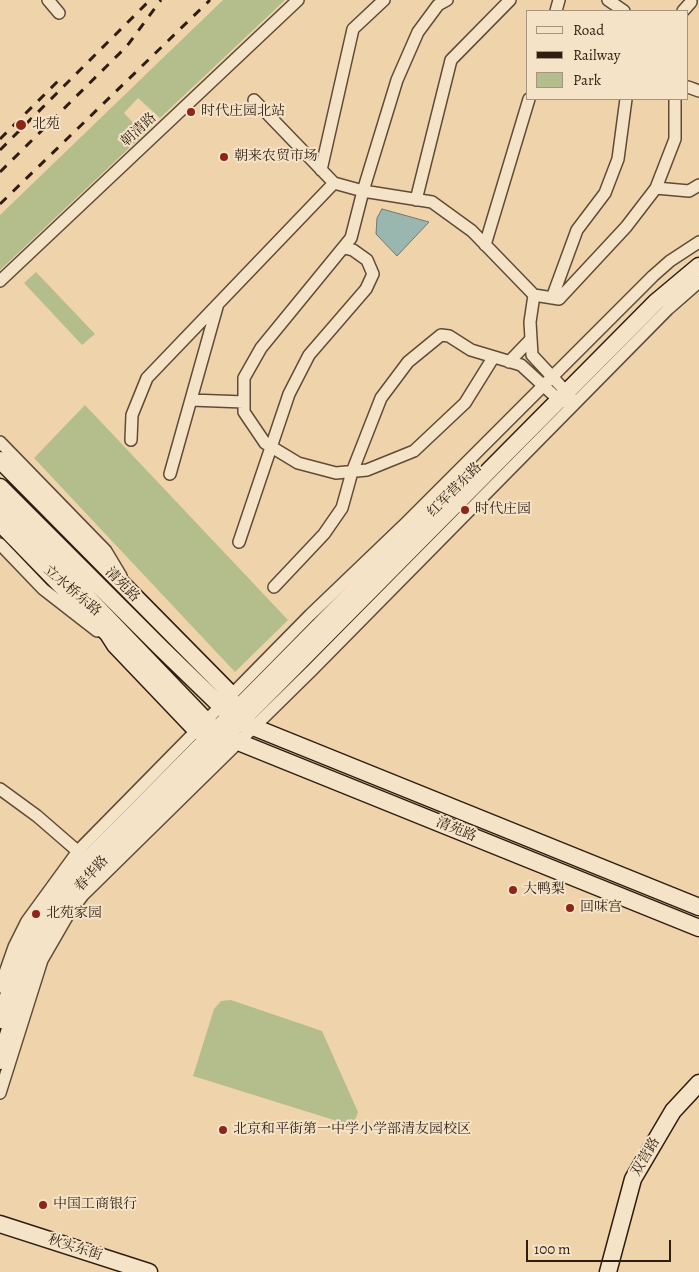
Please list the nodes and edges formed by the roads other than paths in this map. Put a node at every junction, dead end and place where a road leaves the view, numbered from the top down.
1 (48, 0) edge
2 (298, 0) edge
3 (384, 0) edge
4 (447, 0) edge
5 (510, 0) edge
6 (608, 0) edge
7 (691, 2) dead end
8 (623, 7) edge
9 (684, 10) edge
10 (59, 13) dead end
11 (254, 100) dead end
12 (529, 100) edge
13 (626, 100) edge
14 (675, 100) edge
15 (321, 170) junction
16 (334, 183) junction
17 (699, 185) edge
18 (656, 188) junction
19 (363, 191) junction
20 (416, 200) junction
21 (699, 242) edge
22 (485, 245) junction
23 (344, 248) junction
24 (699, 254) edge
25 (699, 266) edge
26 (0, 282) edge
27 (699, 282) edge
28 (534, 296) junction
29 (552, 298) junction
30 (218, 304) junction
31 (531, 339) junction
32 (492, 358) junction
33 (509, 362) junction
34 (558, 391) junction
35 (191, 400) junction
36 (244, 402) junction
37 (131, 440) dead end
38 (0, 442) edge
39 (272, 447) junction
40 (0, 460) edge
41 (352, 472) junction
42 (170, 474) dead end
43 (0, 487) edge
44 (0, 506) edge
45 (0, 523) edge
46 (239, 542) dead end
47 (0, 544) edge
48 (274, 587) dead end
49 (130, 593) junction
50 (108, 634) junction
51 (160, 647) junction
52 (138, 648) junction
53 (235, 713) junction
54 (216, 732) junction
55 (0, 789) edge
56 (82, 855) junction
57 (699, 907) edge
58 (699, 928) edge
59 (0, 986) edge
60 (0, 1020) edge
61 (0, 1061) edge
62 (699, 1083) edge
63 (0, 1093) edge
64 (0, 1224) edge
65 (149, 1272) edge
66 (608, 1272) edge

1 - 10 street
2 - 26 street, 朝清路
3 - 15 street
4 - 19 street
5 - 20 street
6 - 8 street
7 - 9 street
11 - 15 street
12 - 22 street
13 - 29 street
14 - 18 street
15 - 16 street
16 - 19 street
16 - 30 street
17 - 18 street
18 - 29 street
19 - 20 street
19 - 23 street
20 - 22 street
21 - 34 street
22 - 28 street
23 - 36 street
23 - 39 street
24 - 34 street, 红军营东路
25 - 34 street, 红军营东路
27 - 34 street
28 - 29 street
28 - 31 street
30 - 35 street
30 - 37 street
31 - 33 street
31 - 34 street
32 - 33 street
32 - 41 street
32 - 41 street
33 - 34 street
34 - 53 street, 红军营东路
34 - 53 street
35 - 36 street
35 - 42 street
36 - 39 street
38 - 49 street
39 - 41 street
39 - 46 street
40 - 49 street, 清苑路
41 - 48 street
43 - 51 street, 清苑路
44 - 52 street, 清苑路
45 - 50 street, 清苑路
47 - 50 street, 立水桥东路
49 - 51 street
49 - 53 street, 清苑路
50 - 52 street
50 - 54 street, 清苑路
51 - 53 street, 清苑路
52 - 54 street, 清苑路
53 - 54 street, 红军营东路
53 - 54 street
53 - 57 street, 清苑路
54 - 56 street, 春华路
54 - 58 street, 清苑路
54 - 61 street, 春华路
54 - 63 street
55 - 56 street
56 - 59 street
56 - 60 street, 春华路
62 - 66 street, 双营路
64 - 65 street, 秋实东街

